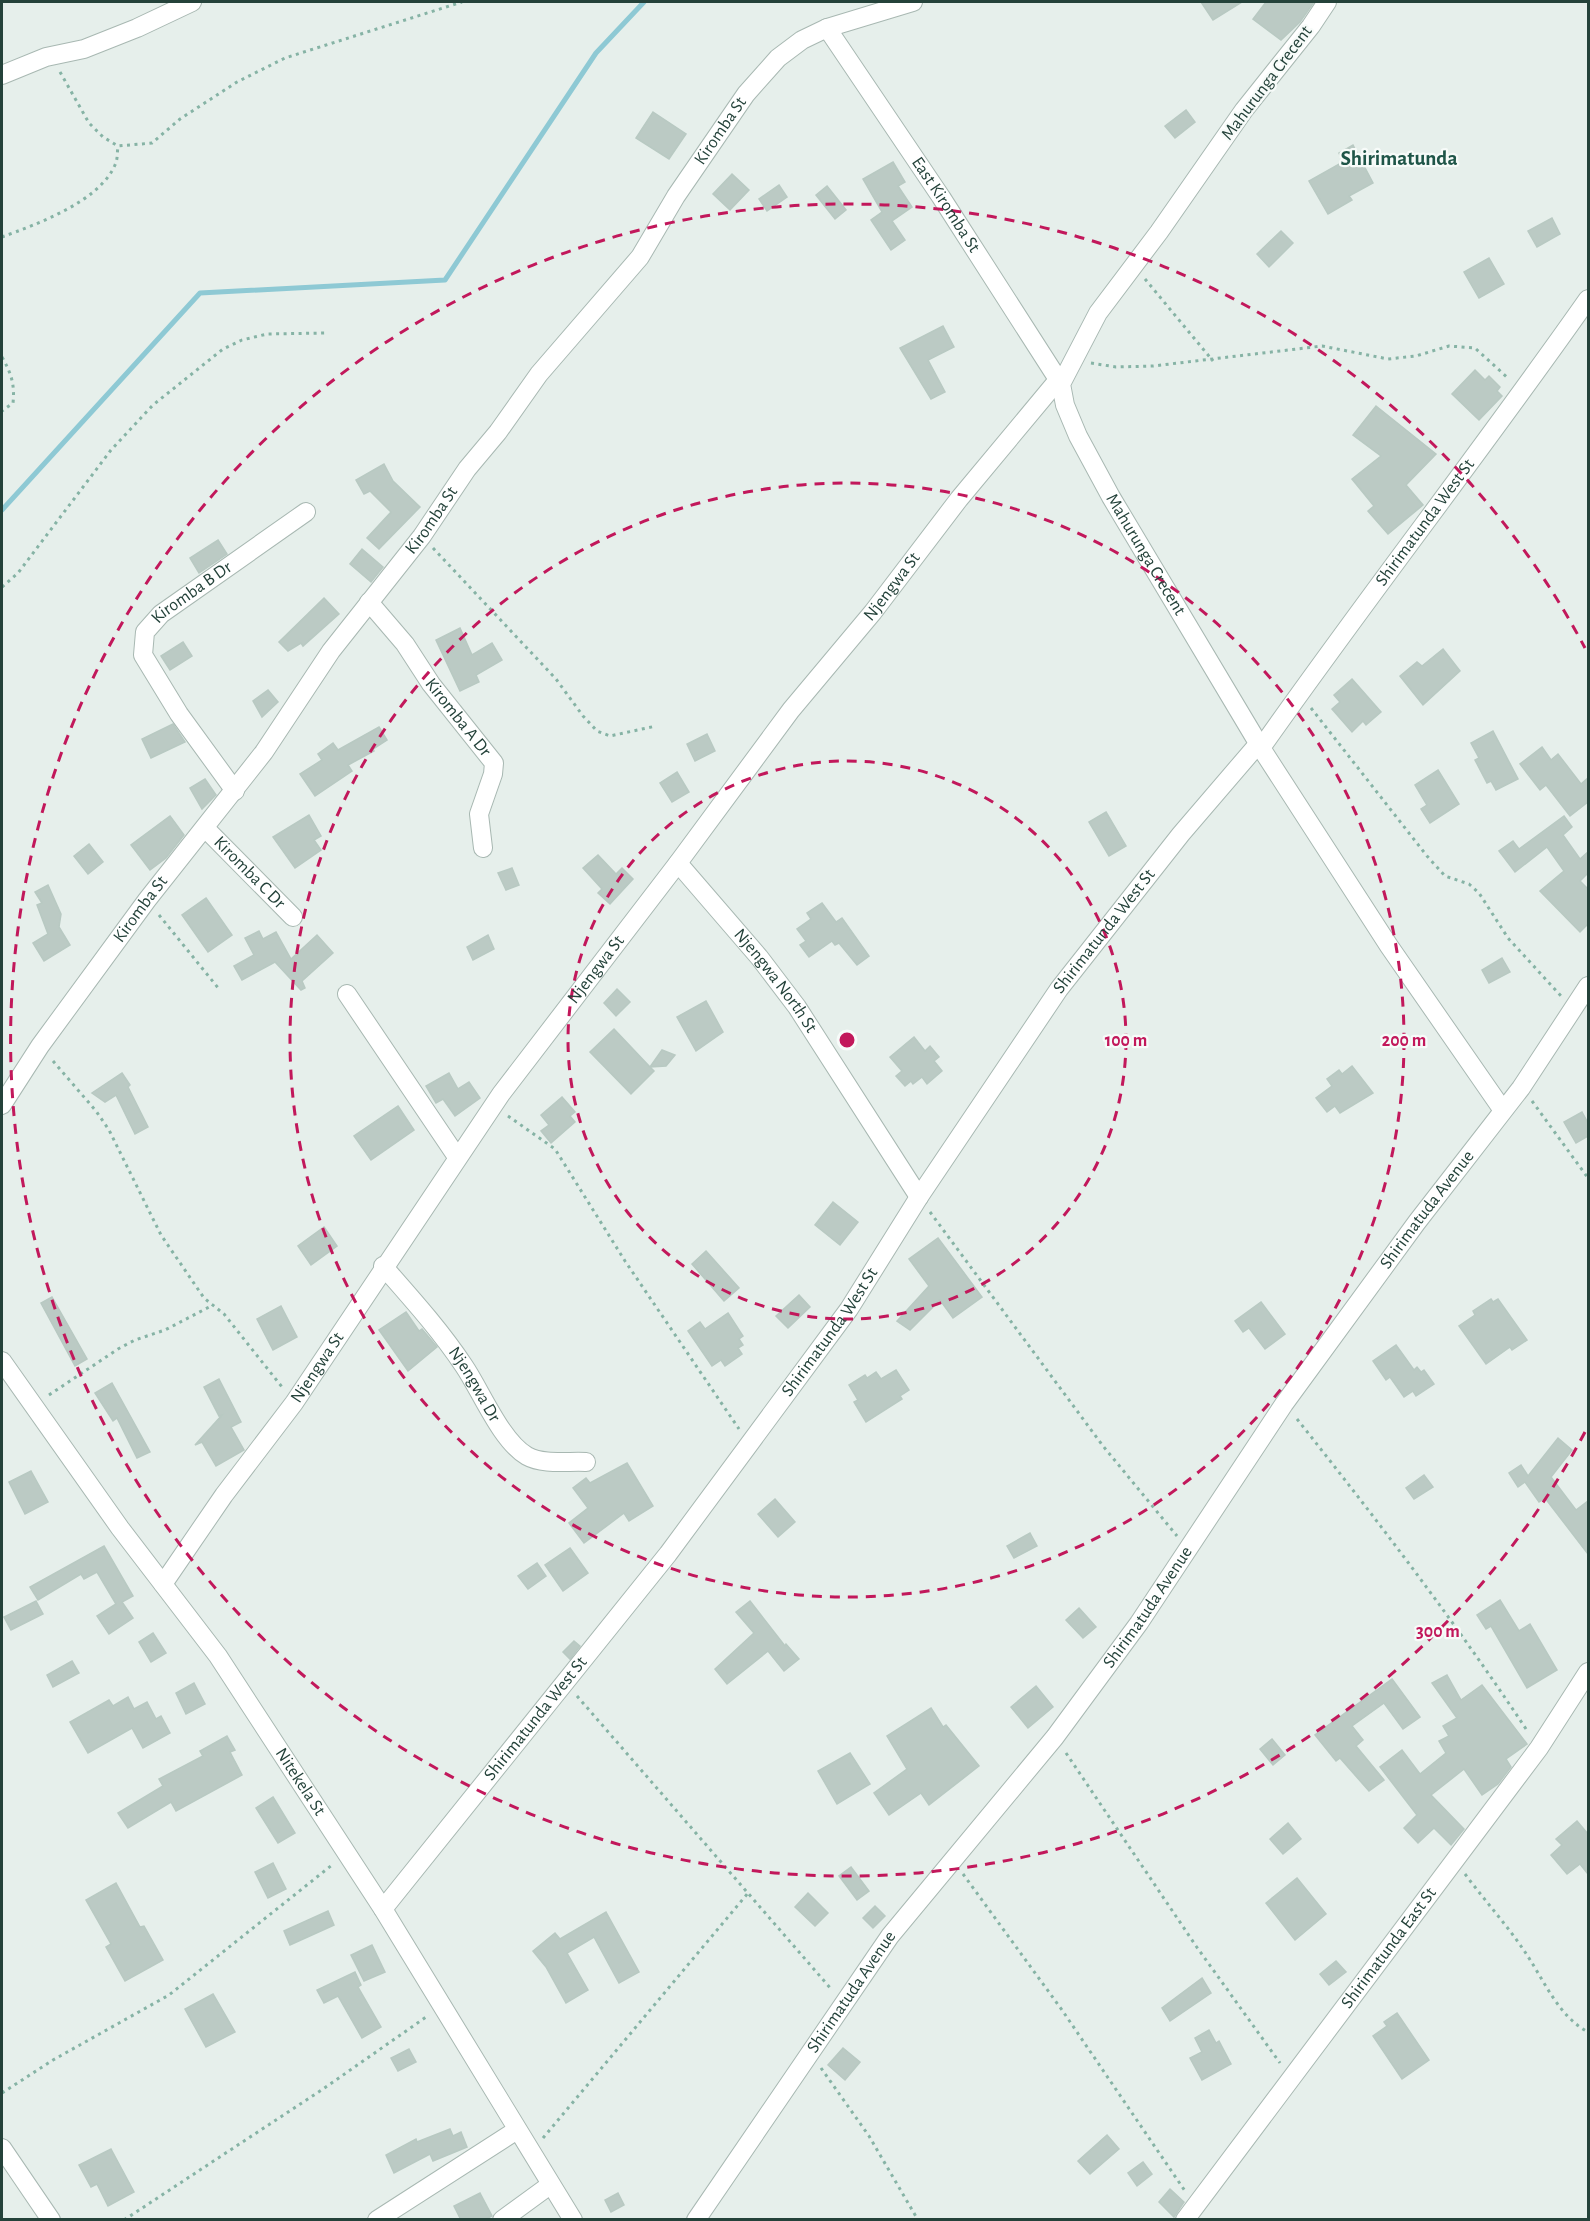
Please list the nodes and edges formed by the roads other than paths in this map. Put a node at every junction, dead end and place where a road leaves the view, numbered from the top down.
1 (192, 2) edge
2 (913, 2) edge
3 (1327, 2) edge
4 (827, 28) junction
5 (2, 75) edge
6 (1588, 298) edge
7 (1059, 382) junction
8 (306, 512) dead end
9 (369, 602) junction
10 (1260, 745) junction
11 (235, 790) junction
12 (205, 828) junction
13 (483, 848) dead end
14 (678, 863) junction
15 (293, 917) dead end
16 (1588, 986) edge
17 (347, 994) dead end
18 (2, 1105) edge
19 (1502, 1109) junction
20 (457, 1157) junction
21 (919, 1197) junction
22 (383, 1266) junction
23 (2, 1361) edge
24 (586, 1462) dead end
25 (163, 1584) junction
26 (1588, 1672) edge
27 (383, 1909) junction
28 (517, 2130) junction
29 (2, 2148) edge
30 (549, 2185) junction
31 (1190, 2213) edge
32 (51, 2220) edge
33 (377, 2220) edge
34 (502, 2220) edge
35 (573, 2220) edge
36 (696, 2220) edge

1 - 5 street
2 - 4 street, Kiromba St
3 - 7 street, Mahurunga Crecent
4 - 7 street, East Kiromba St
4 - 9 street, Kiromba St
6 - 10 street, Shirimatunda West St
7 - 10 street, Mahurunga Crecent
7 - 14 street, Njengwa St
8 - 11 street, Kiromba B Dr
9 - 11 street, Kiromba St
9 - 13 street, Kiromba A Dr
10 - 19 street, Mahurunga Crecent
10 - 21 street, Shirimatunda West St
11 - 12 street, Kiromba St
12 - 15 street, Kiromba C Dr
12 - 18 street, Kiromba St
14 - 20 street, Njengwa St
14 - 21 street, Njengwa North St
16 - 19 street, Shirimatuda Avenue
17 - 20 street
19 - 36 street, Shirimatuda Avenue
20 - 22 street, Njengwa St
21 - 27 street, Shirimatunda West St
22 - 24 street, Njengwa Dr
22 - 25 street, Njengwa St
23 - 25 street, Nitekela St
25 - 27 street, Nitekela St
26 - 31 street, Shirimatunda East St
27 - 28 street, Nitekela St
28 - 30 street, Nitekela St
28 - 33 street
29 - 32 street
30 - 34 street
30 - 35 street, Nitekela St

